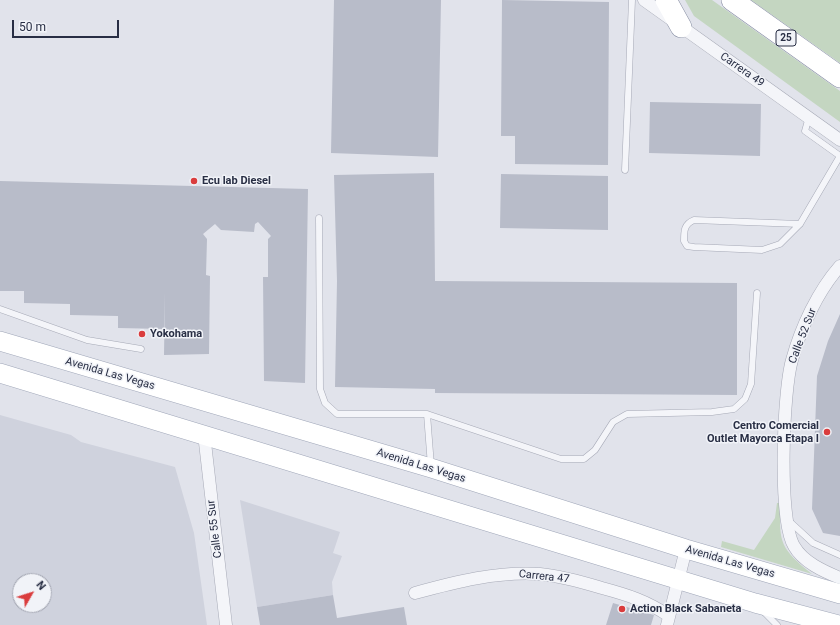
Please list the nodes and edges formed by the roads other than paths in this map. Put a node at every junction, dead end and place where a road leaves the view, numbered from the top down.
1 (632, 0) edge
2 (644, 0) edge
3 (666, 0) edge
4 (732, 0) edge
5 (681, 27) junction
6 (840, 76) edge
7 (810, 117) junction
8 (840, 140) edge
9 (840, 156) edge
10 (626, 170) dead end
11 (319, 218) dead end
12 (800, 224) junction
13 (840, 266) edge
14 (757, 294) dead end
15 (0, 309) edge
16 (0, 341) edge
17 (141, 349) dead end
18 (0, 373) edge
19 (428, 414) junction
20 (204, 434) junction
21 (431, 468) junction
22 (787, 519) junction
23 (686, 549) junction
24 (840, 555) edge
25 (840, 578) edge
26 (678, 579) junction
27 (415, 593) dead end
28 (840, 594) edge
29 (755, 603) junction
30 (668, 620) edge
31 (226, 625) edge
32 (777, 625) edge
33 (839, 625) edge

1 - 10 lane
2 - 5 street, Carrera 49
3 - 5 highway
4 - 6 highway, 25
5 - 7 street, Carrera 49
7 - 8 street, Carrera 49
7 - 9 lane
9 - 12 lane
11 - 19 lane
12 - 12 lane
13 - 22 street, Calle 52 Sur
14 - 19 lane
15 - 17 lane
16 - 21 main road, Avenida Las Vegas
18 - 20 main road
19 - 21 lane
20 - 26 main road
20 - 31 street, Calle 55 Sur
21 - 23 main road, Avenida Las Vegas
22 - 24 lane
22 - 25 street, Calle 52 Sur
23 - 26 street
23 - 28 main road, Avenida Las Vegas
26 - 29 main road
26 - 30 street
27 - 30 street, Carrera 47
29 - 32 lane
29 - 33 main road

